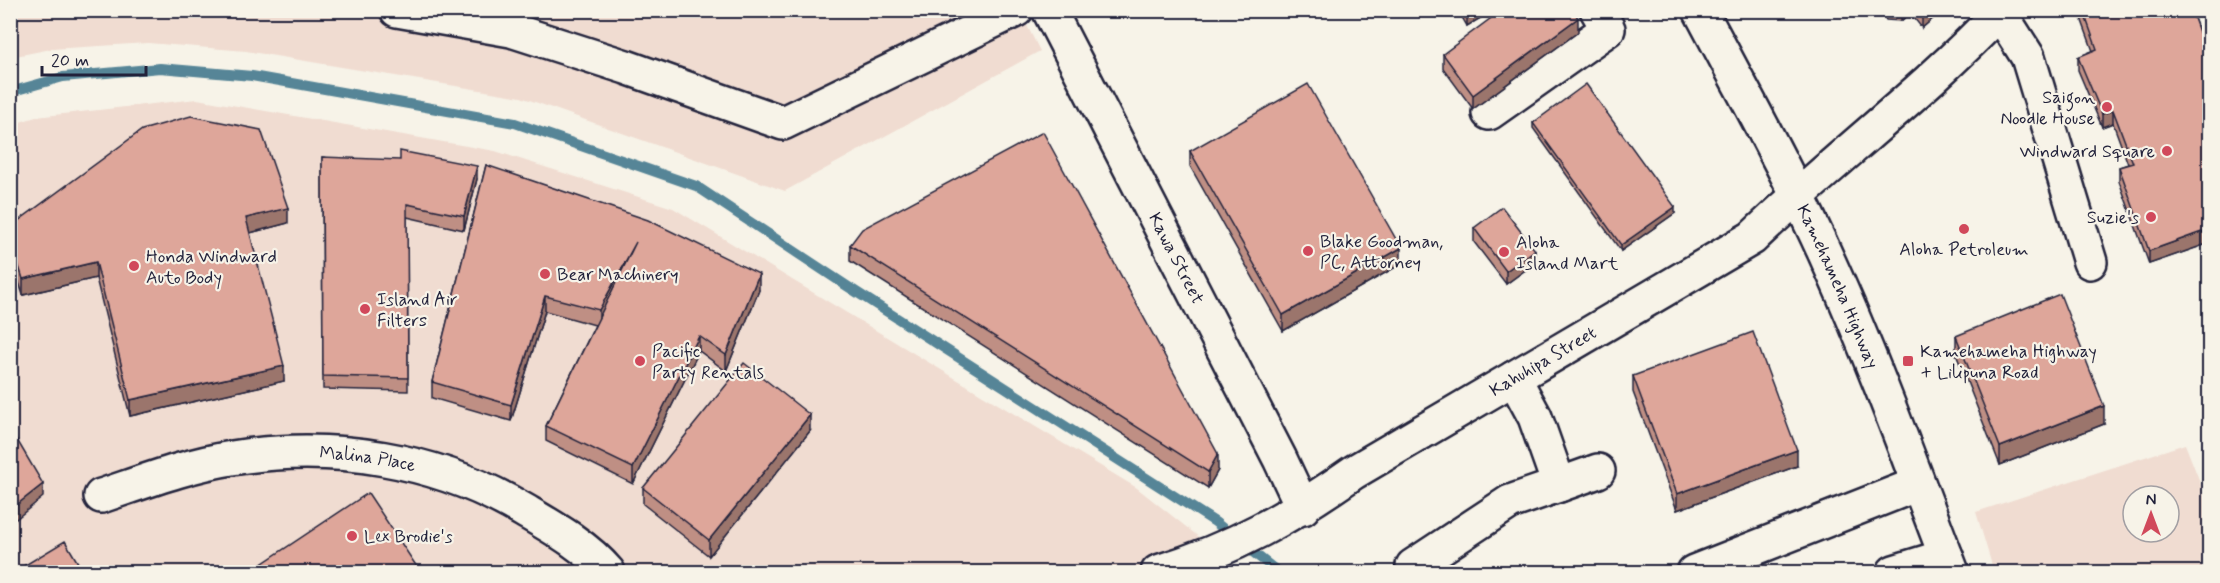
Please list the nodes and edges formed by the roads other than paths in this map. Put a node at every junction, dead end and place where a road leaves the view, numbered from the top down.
1 (397, 10) edge
2 (1016, 10) edge
3 (1049, 10) edge
4 (1597, 10) edge
5 (1700, 10) edge
6 (2001, 12) edge
7 (1489, 113) dead end
8 (1796, 195) junction
9 (2090, 262) dead end
10 (1514, 378) junction
11 (1598, 471) dead end
12 (1918, 484) junction
13 (1559, 485) junction
14 (101, 496) dead end
15 (1303, 508) junction
16 (1949, 564) edge
17 (1172, 568) edge
18 (608, 573) edge
19 (1418, 573) edge
20 (1694, 573) edge
21 (1894, 573) edge

1 - 2 street
3 - 15 street, Kawa Street
4 - 7 street
5 - 8 street, Kamehameha Highway
6 - 8 street, Kahuhipa Street
6 - 9 street
8 - 10 street, Kahuhipa Street
8 - 12 street, Kamehameha Highway
10 - 13 street
10 - 15 street, Kahuhipa Street
11 - 13 street
12 - 16 street, Kamehameha Highway
12 - 20 street
13 - 19 street
14 - 18 street, Malina Place
15 - 17 street, Kahuhipa Street
16 - 21 street

